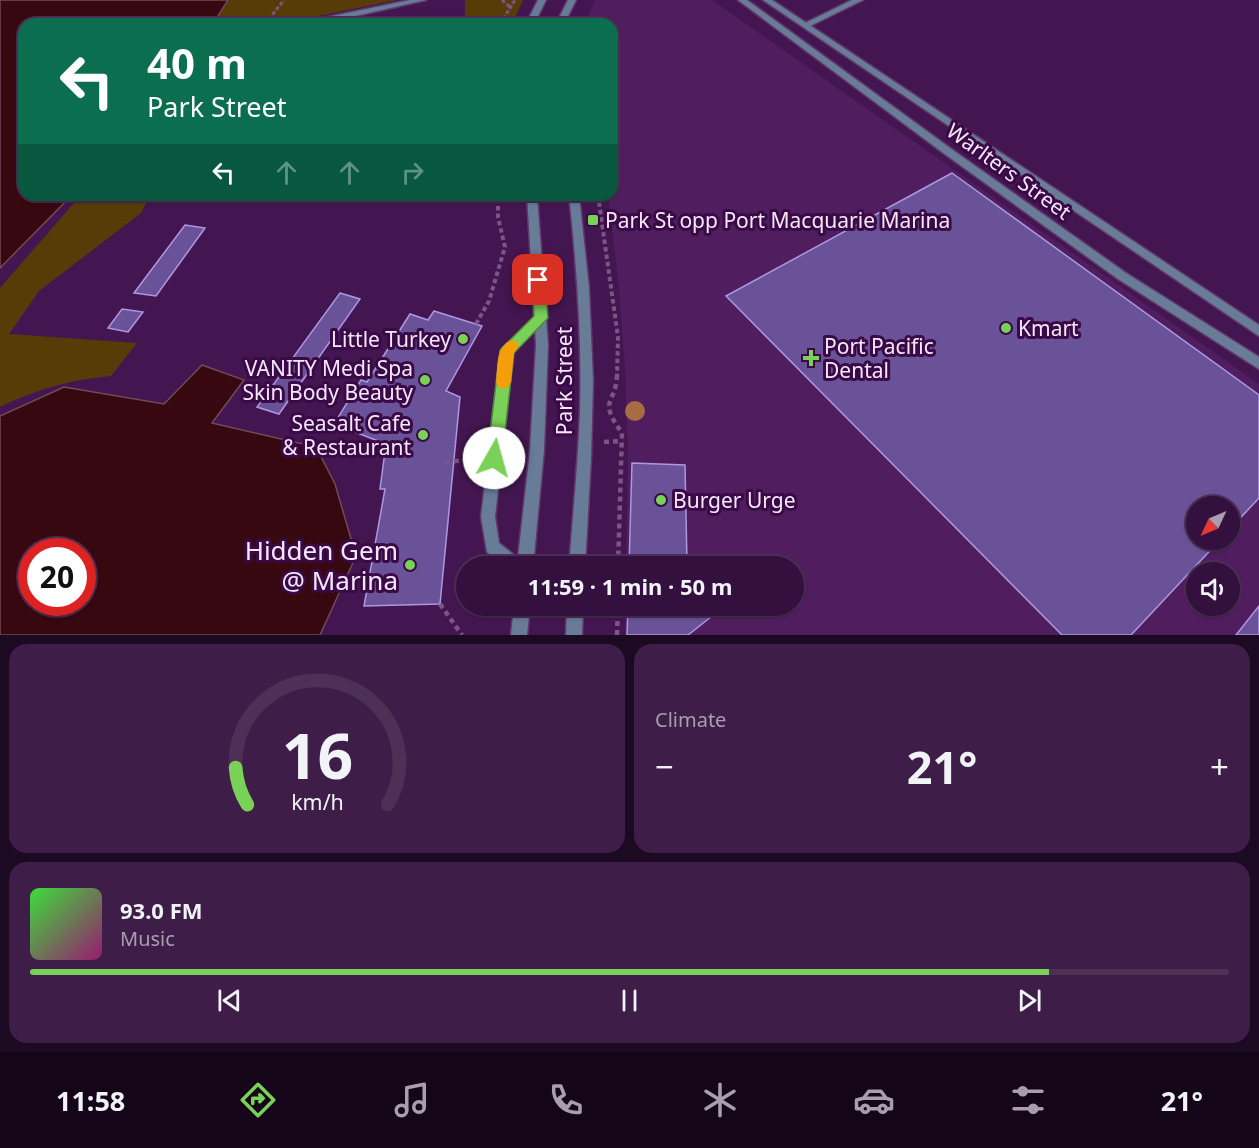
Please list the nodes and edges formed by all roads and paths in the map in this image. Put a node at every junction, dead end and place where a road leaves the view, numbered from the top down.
1 (284, 0) edge
2 (422, 0) edge
3 (502, 0) edge
4 (514, 0) edge
5 (542, 0) edge
6 (572, 0) edge
7 (742, 0) edge
8 (767, 0) edge
9 (859, 0) edge
10 (510, 7) junction
11 (270, 18) edge
12 (336, 18) edge
13 (504, 18) edge
14 (533, 18) edge
15 (563, 18) edge
16 (805, 25) junction
17 (498, 201) edge
18 (532, 201) edge
19 (575, 201) edge
20 (599, 201) edge
21 (541, 318) junction
22 (476, 324) dead end
23 (1259, 331) edge
24 (1259, 364) edge
25 (621, 441) junction
26 (604, 442) dead end
27 (454, 461) dead end
28 (445, 462) dead end
29 (504, 556) edge
30 (526, 556) edge
31 (578, 556) edge
32 (618, 556) edge
33 (440, 604) dead end
34 (521, 616) edge
35 (575, 616) edge
36 (618, 616) edge
37 (462, 635) edge
38 (519, 635) edge
39 (574, 635) edge
40 (617, 635) edge

1 - 11 path
2 - 12 street
3 - 10 path
4 - 10 path
5 - 14 street
6 - 15 street
7 - 24 street, Warlters Street
8 - 16 street, Warlters Street
9 - 16 street
10 - 13 path
16 - 23 street, Warlters Street
17 - 22 path
18 - 21 street, Park Street
19 - 31 street, Park Street
20 - 25 path
21 - 29 street
21 - 30 street, Park Street
25 - 26 path
25 - 32 path
27 - 28 path
33 - 37 path
34 - 38 street
35 - 39 street
36 - 40 path

